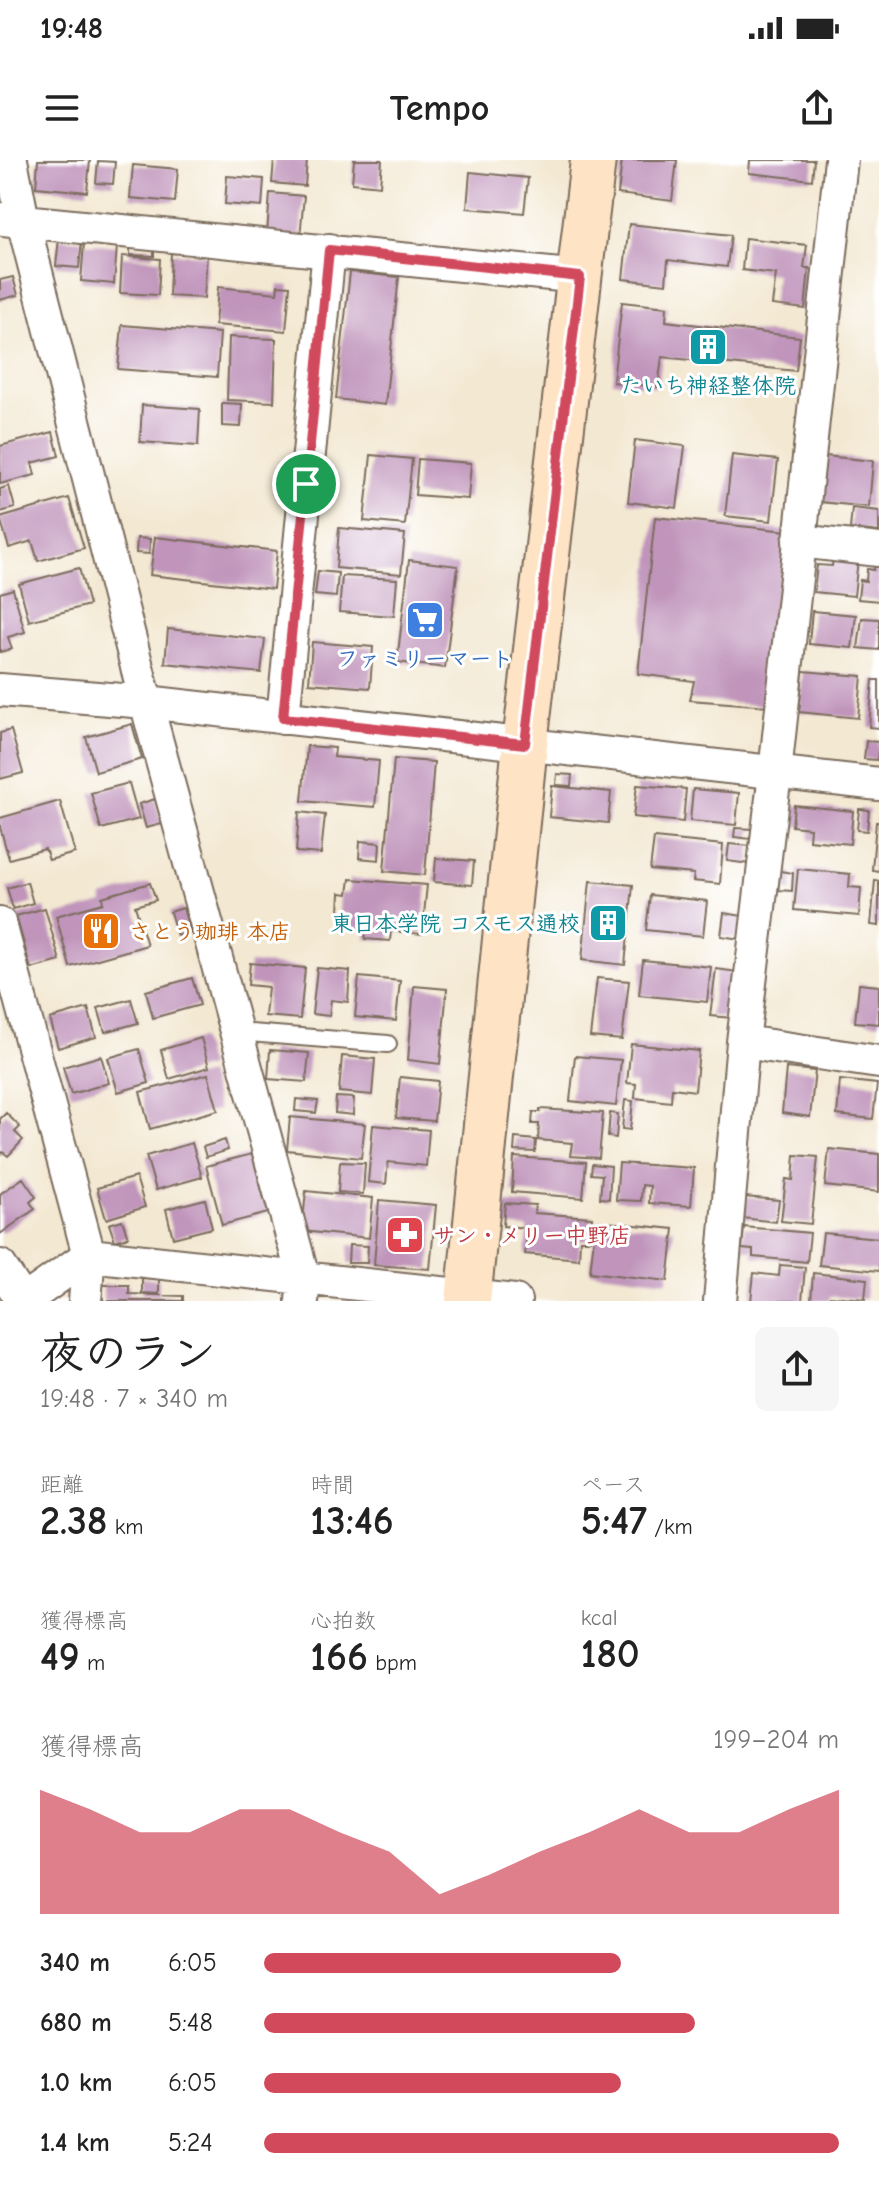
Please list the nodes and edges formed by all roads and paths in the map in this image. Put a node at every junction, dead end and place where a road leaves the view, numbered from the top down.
1 (11, 160) edge
2 (593, 160) edge
3 (841, 160) edge
4 (12, 220) edge
5 (329, 250) junction
6 (580, 277) junction
7 (799, 541) junction
8 (879, 550) edge
9 (0, 690) edge
10 (146, 702) junction
11 (283, 718) junction
12 (525, 744) junction
13 (775, 773) junction
14 (879, 784) edge
15 (0, 924) edge
16 (237, 1032) junction
17 (743, 1042) junction
18 (388, 1044) dead end
19 (879, 1062) edge
20 (89, 1255) junction
21 (0, 1266) edge
22 (303, 1290) edge
23 (469, 1298) edge
24 (24, 1301) edge
25 (85, 1301) edge
26 (515, 1301) edge
27 (720, 1301) edge

1 - 4 street
2 - 6 street
3 - 7 street
4 - 5 street
4 - 10 street
5 - 6 street
5 - 11 street
6 - 12 street
7 - 8 street
7 - 13 street
9 - 10 street
10 - 11 street
10 - 16 street
11 - 12 street
12 - 13 street
12 - 23 street
13 - 14 street
13 - 17 street
15 - 20 street
16 - 18 lane
16 - 22 street
17 - 19 street
17 - 27 street
20 - 22 street
20 - 24 street
20 - 25 street
21 - 24 street
22 - 23 street
23 - 26 street

